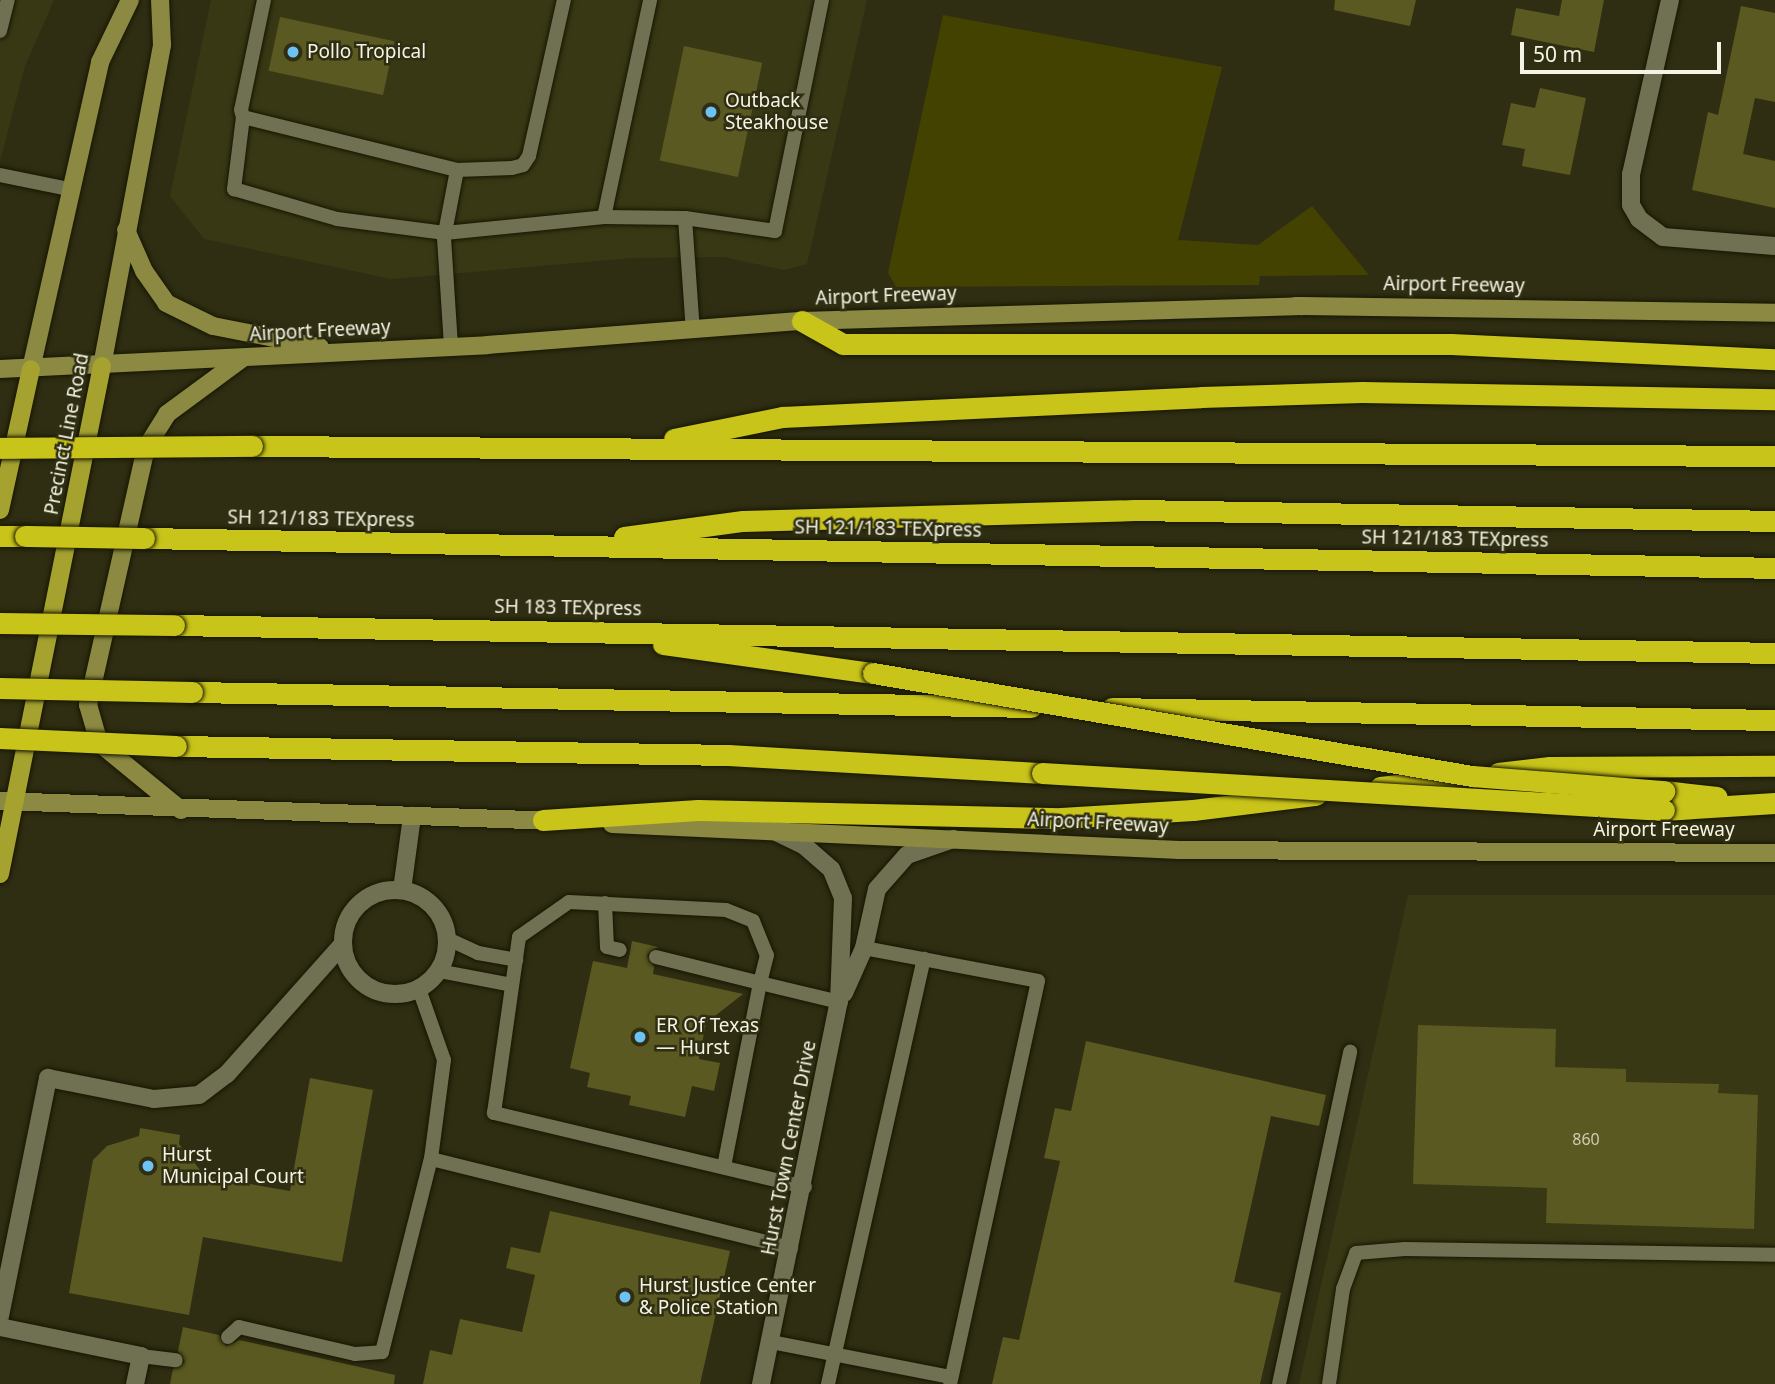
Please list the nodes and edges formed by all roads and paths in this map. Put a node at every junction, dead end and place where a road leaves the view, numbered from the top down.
1 (8, 0) edge
2 (130, 0) edge
3 (160, 0) edge
4 (264, 0) edge
5 (564, 0) edge
6 (650, 0) edge
7 (822, 0) edge
8 (1670, 0) edge
9 (0, 31) edge
10 (243, 117) junction
11 (457, 170) junction
12 (0, 175) edge
13 (69, 189) junction
14 (604, 217) junction
15 (685, 218) junction
16 (126, 229) junction
17 (445, 233) junction
18 (1775, 246) edge
19 (1775, 313) edge
20 (802, 321) junction
21 (693, 331) junction
22 (450, 347) junction
23 (344, 352) junction
24 (243, 358) junction
25 (1775, 359) edge
26 (102, 366) junction
27 (0, 369) edge
28 (31, 369) junction
29 (1775, 399) edge
30 (640, 446) junction
31 (0, 447) edge
32 (1775, 456) edge
33 (0, 510) edge
34 (1775, 521) edge
35 (0, 536) edge
36 (559, 546) junction
37 (1775, 568) edge
38 (0, 623) edge
39 (567, 631) junction
40 (1775, 653) edge
41 (0, 688) edge
42 (1775, 720) edge
43 (0, 738) edge
44 (1775, 766) edge
45 (1664, 801) junction
46 (8, 802) edge
47 (1773, 803) edge
48 (181, 810) junction
49 (412, 816) junction
50 (543, 820) junction
51 (774, 831) junction
52 (953, 839) junction
53 (1775, 853) edge
54 (0, 874) edge
55 (402, 890) junction
56 (606, 903) junction
57 (448, 939) junction
58 (343, 944) junction
59 (864, 948) junction
60 (620, 950) dead end
61 (656, 957) dead end
62 (924, 959) junction
63 (516, 960) junction
64 (439, 971) junction
65 (760, 983) junction
66 (512, 985) junction
67 (419, 989) junction
68 (839, 1002) junction
69 (1350, 1052) dead end
70 (431, 1159) junction
71 (724, 1167) junction
72 (805, 1186) junction
73 (791, 1248) junction
74 (1775, 1255) edge
75 (0, 1316) edge
76 (0, 1327) edge
77 (228, 1338) dead end
78 (771, 1342) junction
79 (835, 1354) junction
80 (141, 1356) junction
81 (176, 1360) dead end
82 (951, 1381) edge
83 (135, 1384) edge
84 (761, 1384) edge
85 (828, 1384) edge
86 (1279, 1384) edge
87 (1329, 1384) edge

1 - 9 lane
2 - 13 main road
3 - 16 main road, Precinct Line Road
4 - 10 lane
5 - 11 lane
6 - 14 lane
7 - 15 lane
8 - 18 street
10 - 11 lane
10 - 17 lane
11 - 17 lane
12 - 13 lane
13 - 28 main road
14 - 15 lane
14 - 17 lane
15 - 21 lane
16 - 23 main road
16 - 26 main road, Precinct Line Road
17 - 22 lane
19 - 20 main road, Airport Freeway
20 - 21 main road, Airport Freeway
20 - 25 highway
21 - 22 main road, Airport Freeway
22 - 23 main road, Airport Freeway
23 - 24 main road, Airport Freeway
24 - 26 main road, Airport Freeway
24 - 48 main road
26 - 28 main road, Airport Freeway
26 - 46 main road, Precinct Line Road
27 - 28 main road, Airport Freeway
28 - 33 main road
29 - 30 highway
30 - 31 highway, bridge
30 - 32 highway
34 - 36 highway
35 - 36 highway, SH 121/183 TEXpress, bridge
36 - 37 highway, SH 121/183 TEXpress
38 - 39 highway, SH 183 TEXpress, bridge
39 - 40 highway, SH 183 TEXpress
39 - 45 highway, bridge
41 - 42 highway, bridge
43 - 45 highway, bridge
44 - 50 highway
45 - 47 highway
46 - 48 main road, Airport Freeway
46 - 54 main road, Precinct Line Road
48 - 49 main road, Airport Freeway
49 - 50 main road, Airport Freeway
49 - 55 street
50 - 51 main road, Airport Freeway
51 - 52 main road, Airport Freeway
51 - 68 street, Hurst Town Center Drive
52 - 53 main road, Airport Freeway
52 - 59 street, Hurst Town Center Drive
55 - 57 street
55 - 58 street
56 - 60 lane
56 - 63 lane
56 - 65 lane
57 - 63 lane
57 - 64 street
58 - 67 street
58 - 75 street
59 - 62 lane
59 - 68 street, Hurst Town Center Drive
61 - 65 lane
62 - 79 lane
62 - 82 lane
63 - 66 lane
64 - 66 lane
64 - 67 street
65 - 68 lane
65 - 71 lane
66 - 71 lane
67 - 70 lane
68 - 72 street, Hurst Town Center Drive
69 - 86 lane
70 - 73 lane
70 - 77 lane
71 - 72 lane
72 - 73 street, Hurst Town Center Drive
73 - 78 street, Hurst Town Center Drive
74 - 87 lane
76 - 80 street
78 - 79 lane
78 - 84 street, Hurst Town Center Drive
79 - 82 lane
79 - 85 lane
80 - 81 lane
80 - 83 street

